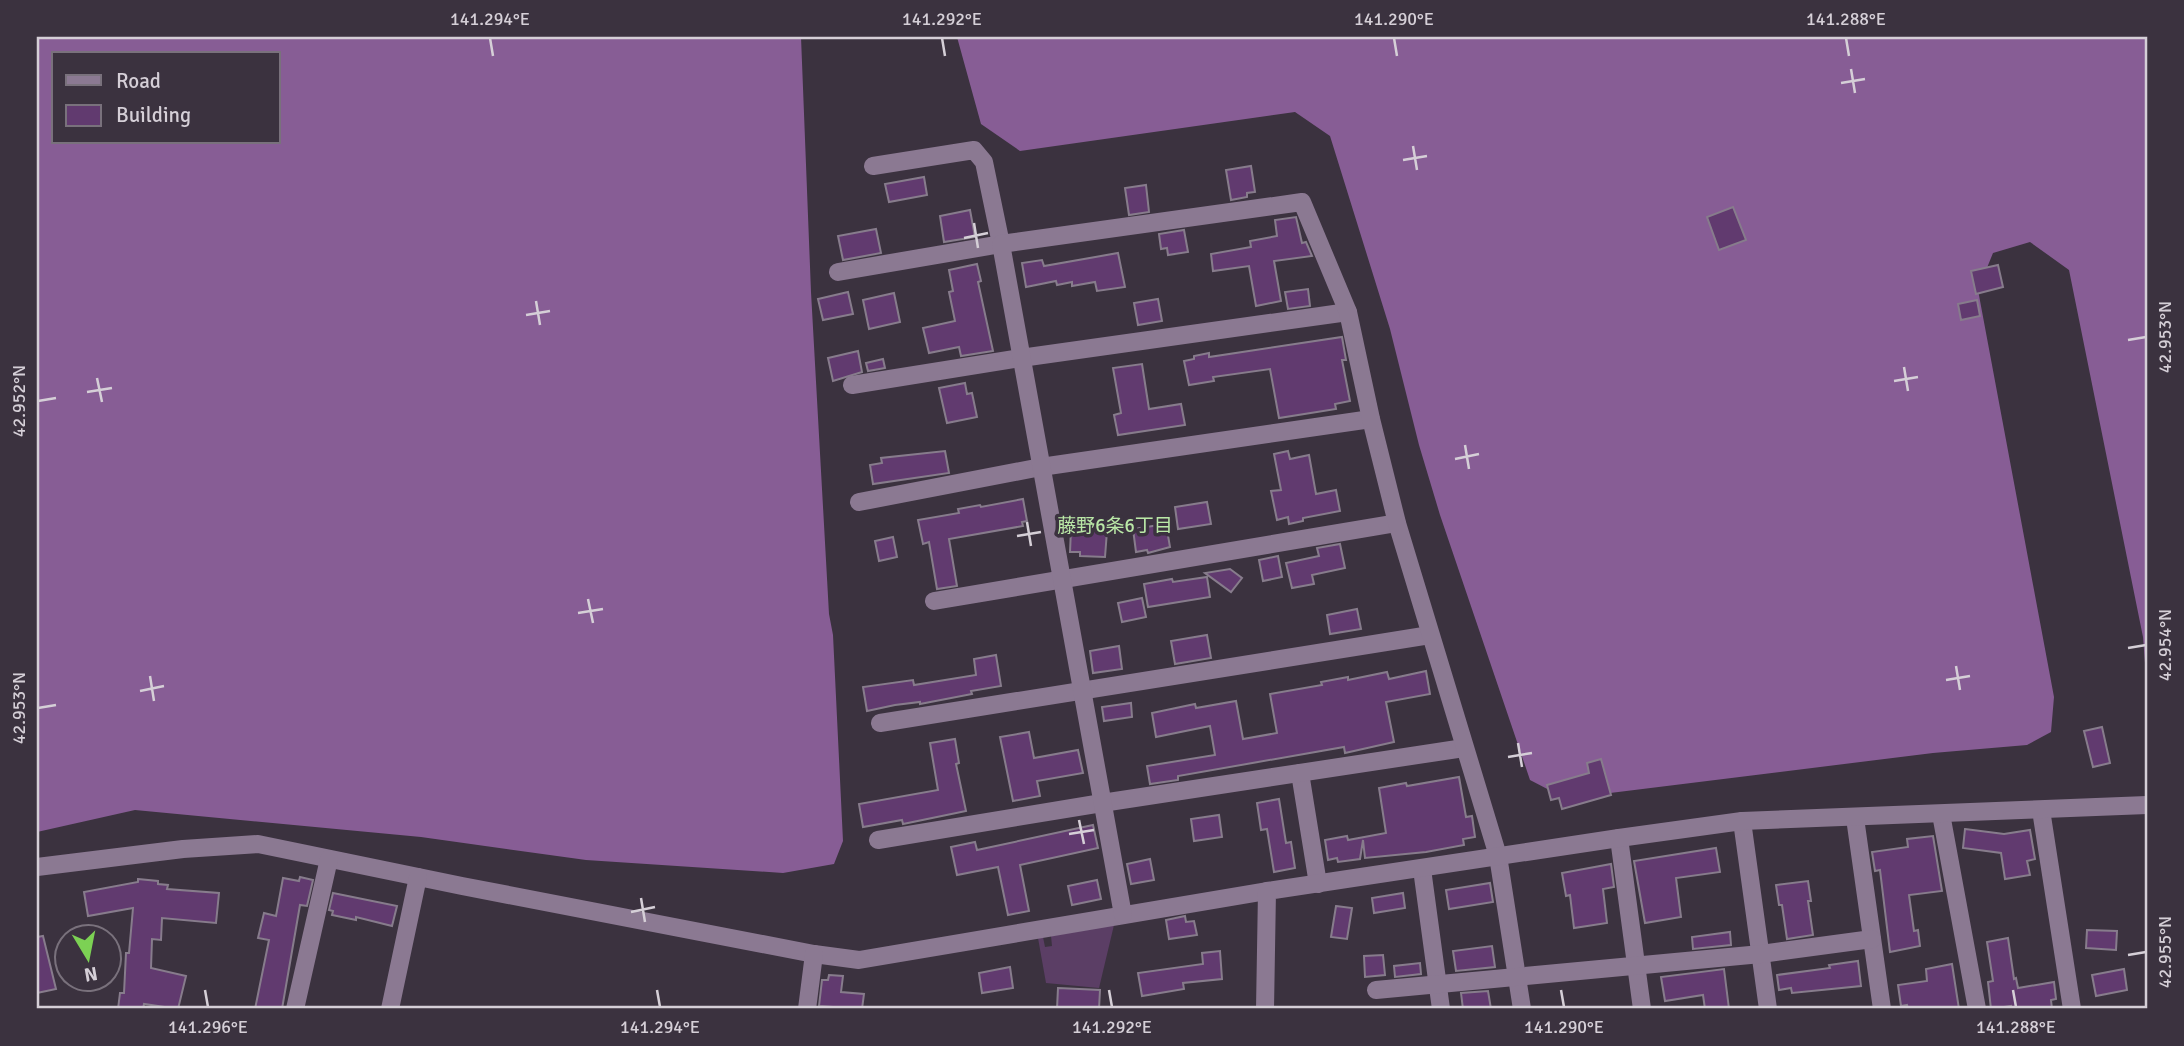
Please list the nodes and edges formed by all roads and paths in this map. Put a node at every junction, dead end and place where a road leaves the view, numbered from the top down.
1 (873, 166) dead end
2 (1001, 244) junction
3 (838, 272) dead end
4 (1348, 312) junction
5 (1021, 358) junction
6 (852, 385) dead end
7 (1371, 419) junction
8 (1041, 467) junction
9 (859, 502) dead end
10 (1397, 523) junction
11 (1061, 578) junction
12 (934, 601) dead end
13 (1430, 635) junction
14 (1082, 690) junction
15 (880, 723) dead end
16 (1464, 748) junction
17 (1300, 773) junction
18 (1102, 803) junction
19 (2147, 805) edge
20 (2041, 810) junction
21 (1941, 814) junction
22 (1855, 818) junction
23 (1742, 821) junction
24 (1619, 838) junction
25 (878, 840) dead end
26 (1498, 856) junction
27 (329, 859) junction
28 (37, 867) edge
29 (1422, 869) junction
30 (418, 877) junction
31 (1318, 884) junction
32 (1267, 891) junction
33 (1122, 915) junction
34 (1872, 939) junction
35 (814, 954) junction
36 (1761, 954) junction
37 (1635, 965) junction
38 (1518, 976) junction
39 (1438, 985) junction
40 (1376, 990) dead end
41 (296, 1009) edge
42 (390, 1009) edge
43 (807, 1009) edge
44 (1265, 1009) edge
45 (1441, 1009) edge
46 (1522, 1009) edge
47 (1642, 1009) edge
48 (1768, 1009) edge
49 (1882, 1009) edge
50 (1977, 1009) edge
51 (2072, 1009) edge

1 - 2 street
2 - 3 street
2 - 4 street
2 - 5 street
4 - 5 street
4 - 7 street
5 - 6 street
5 - 8 street
7 - 8 street
7 - 10 street
8 - 9 street
8 - 11 street
10 - 11 street
10 - 13 street
11 - 12 street
11 - 14 street
13 - 14 street
13 - 16 street
14 - 15 street
14 - 18 street
16 - 17 street
16 - 26 street
17 - 18 street
17 - 31 street
18 - 25 street
18 - 33 street
19 - 20 street
20 - 21 street
20 - 51 street
21 - 22 street
21 - 50 street
22 - 23 street
22 - 34 street
23 - 24 street
23 - 36 street
24 - 26 street
24 - 37 street
26 - 29 street
26 - 38 street
27 - 28 street
27 - 30 street
27 - 41 street
29 - 31 street
29 - 39 street
30 - 35 street
30 - 42 street
31 - 32 street
32 - 33 street
32 - 44 street
33 - 35 street
34 - 36 street
34 - 49 street
35 - 43 street
36 - 37 street
36 - 48 street
37 - 38 street
37 - 47 street
38 - 39 street
38 - 46 street
39 - 40 street
39 - 45 street

